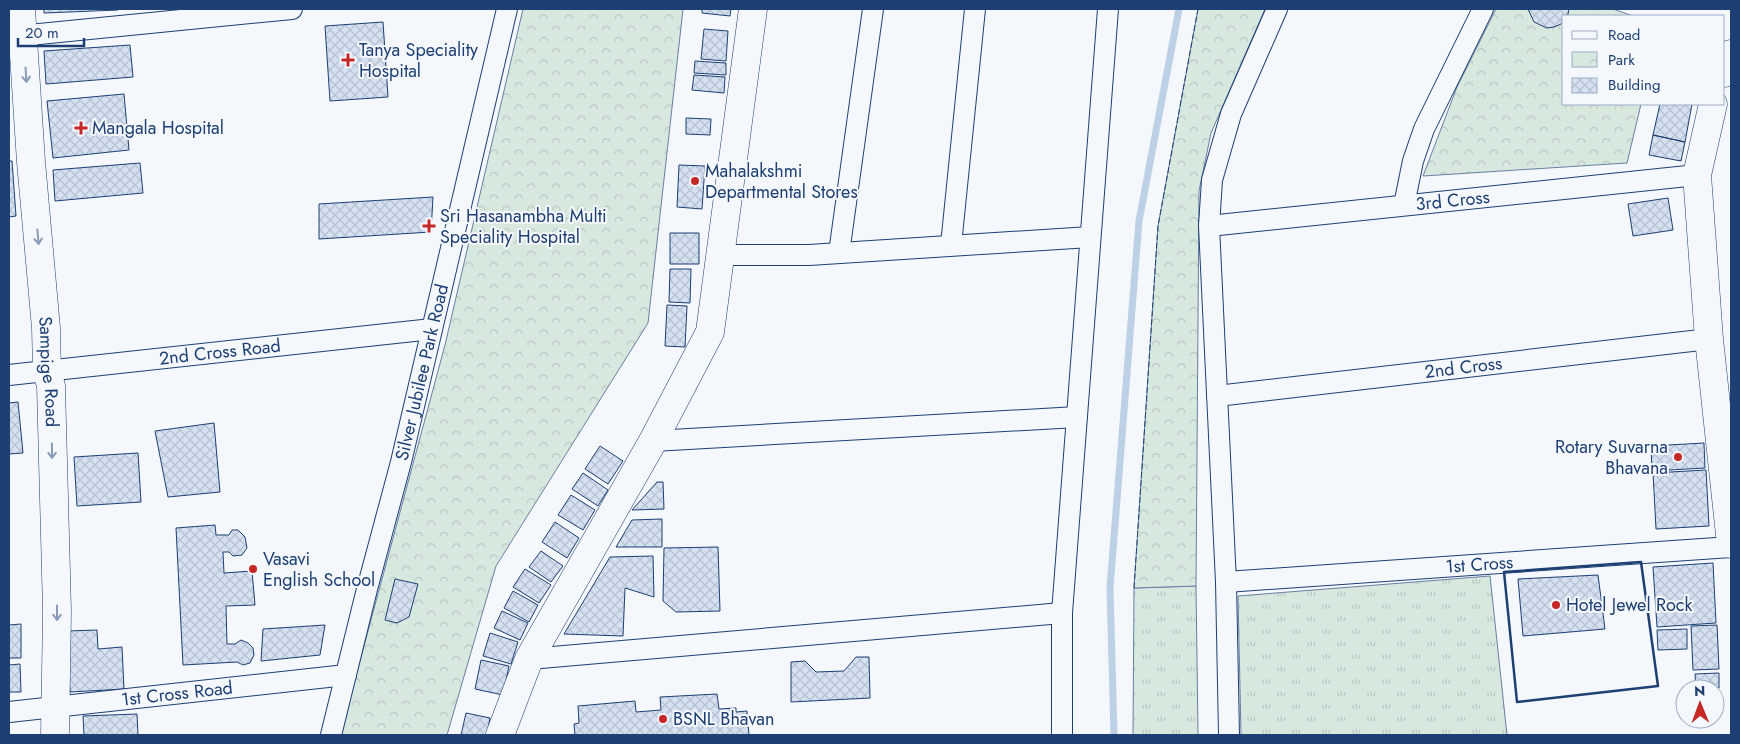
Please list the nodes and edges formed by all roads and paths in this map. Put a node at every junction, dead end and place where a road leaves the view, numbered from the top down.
1 (21, 9) edge
2 (292, 9) edge
3 (507, 9) edge
4 (753, 9) edge
5 (873, 9) edge
6 (975, 9) edge
7 (1108, 9) edge
8 (1277, 9) edge
9 (1483, 9) edge
10 (16, 36) edge
11 (1731, 54) edge
12 (1725, 70) edge
13 (1712, 105) edge
14 (1697, 175) junction
15 (1404, 205) junction
16 (1209, 226) junction
17 (1090, 237) junction
18 (951, 245) junction
19 (839, 253) junction
20 (720, 255) junction
21 (432, 329) junction
22 (1709, 339) junction
23 (48, 370) junction
24 (9, 375) edge
25 (1217, 396) junction
26 (1077, 417) junction
27 (652, 442) junction
28 (1731, 546) edge
29 (1226, 582) junction
30 (1062, 613) junction
31 (529, 659) junction
32 (346, 675) junction
33 (56, 707) junction
34 (9, 712) edge
35 (55, 735) edge
36 (331, 735) edge
37 (500, 735) edge
38 (1062, 735) edge
39 (1228, 735) edge

1 - 10 street, Sampige Road
2 - 10 street
3 - 21 street, Silver Jubilee Park Road
4 - 20 street
5 - 19 street
6 - 18 street
7 - 17 street
8 - 16 street
9 - 15 street
10 -> 23 street, Sampige Road
11 - 12 street
13 - 14 street
14 - 15 street, 3rd Cross
14 - 22 street
15 - 16 street, 3rd Cross
16 - 25 street
17 - 18 street
17 - 26 street
18 - 19 street
19 - 20 street
20 - 27 street
21 - 23 street, 2nd Cross Road
21 - 32 street, Silver Jubilee Park Road
22 - 25 street, 2nd Cross
22 - 28 street
23 - 24 street, 2nd Cross Road
23 -> 33 street, Sampige Road
25 - 29 street
26 - 27 street
26 - 30 street
27 - 31 street
28 - 29 street, 1st Cross
29 - 39 street
30 - 31 street
30 - 38 street
31 - 37 street
32 - 33 street, 1st Cross Road
32 - 36 street, Silver Jubilee Park Road
33 - 34 street, 1st Cross Road
33 - 35 street, Sampige Road

